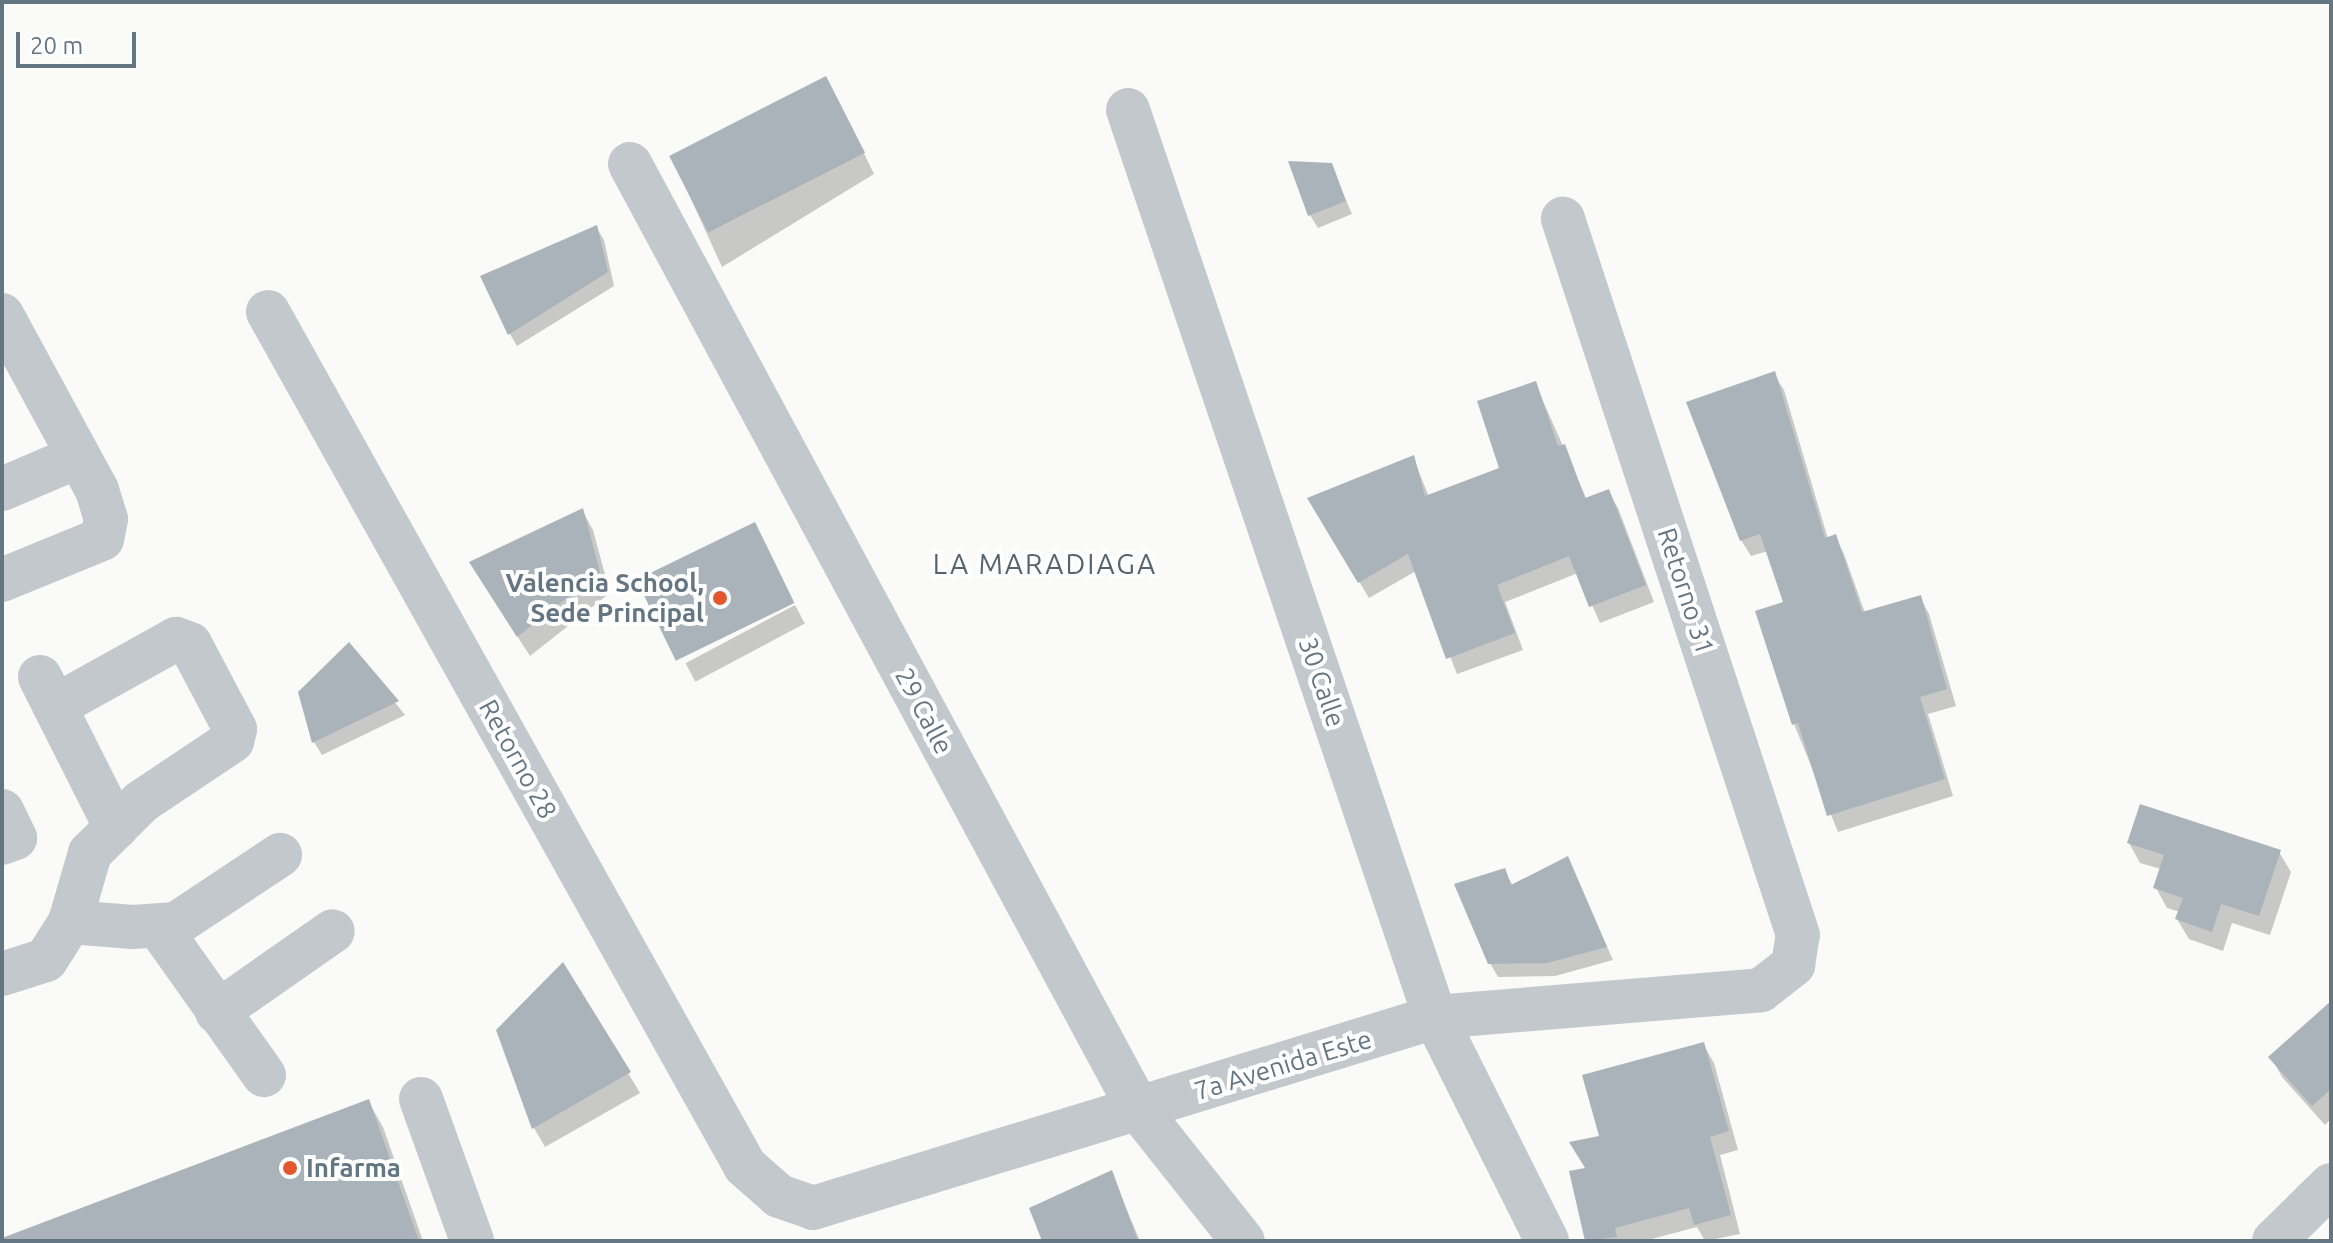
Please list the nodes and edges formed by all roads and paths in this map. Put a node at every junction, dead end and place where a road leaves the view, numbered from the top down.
1 (1128, 110) dead end
2 (630, 164) dead end
3 (1563, 219) dead end
4 (268, 312) dead end
5 (2, 315) edge
6 (18, 382) edge
7 (77, 457) junction
8 (2, 489) edge
9 (2, 580) edge
10 (2, 811) edge
11 (116, 828) junction
12 (2, 843) edge
13 (280, 855) dead end
14 (70, 922) junction
15 (158, 926) junction
16 (333, 931) dead end
17 (1793, 965) joint
18 (2, 974) edge
19 (217, 1012) junction
20 (1435, 1017) junction
21 (264, 1075) dead end
22 (421, 1099) dead end
23 (1139, 1110) junction
24 (2331, 1185) edge
25 (779, 1196) joint
26 (472, 1241) edge
27 (1243, 1241) edge
28 (1547, 1241) edge
29 (2274, 1241) edge

1 - 20 street, 30 Calle
2 - 23 street, 29 Calle
3 - 17 street, Retorno 31
4 - 25 street, Retorno 28
5 - 6 street
6 - 7 street
7 - 8 street
7 - 9 street
10 - 12 street
11 - 11 street
11 - 14 street
13 - 15 street
14 - 15 street
14 - 18 street
15 - 19 street
16 - 19 street
17 - 20 street, 7a Avenida Este
19 - 21 street
20 - 23 street, 7a Avenida Este
20 - 28 street, 30 Calle
22 - 26 street
23 - 25 street, 7a Avenida Este
23 - 27 street, 29 Calle
24 - 29 street

